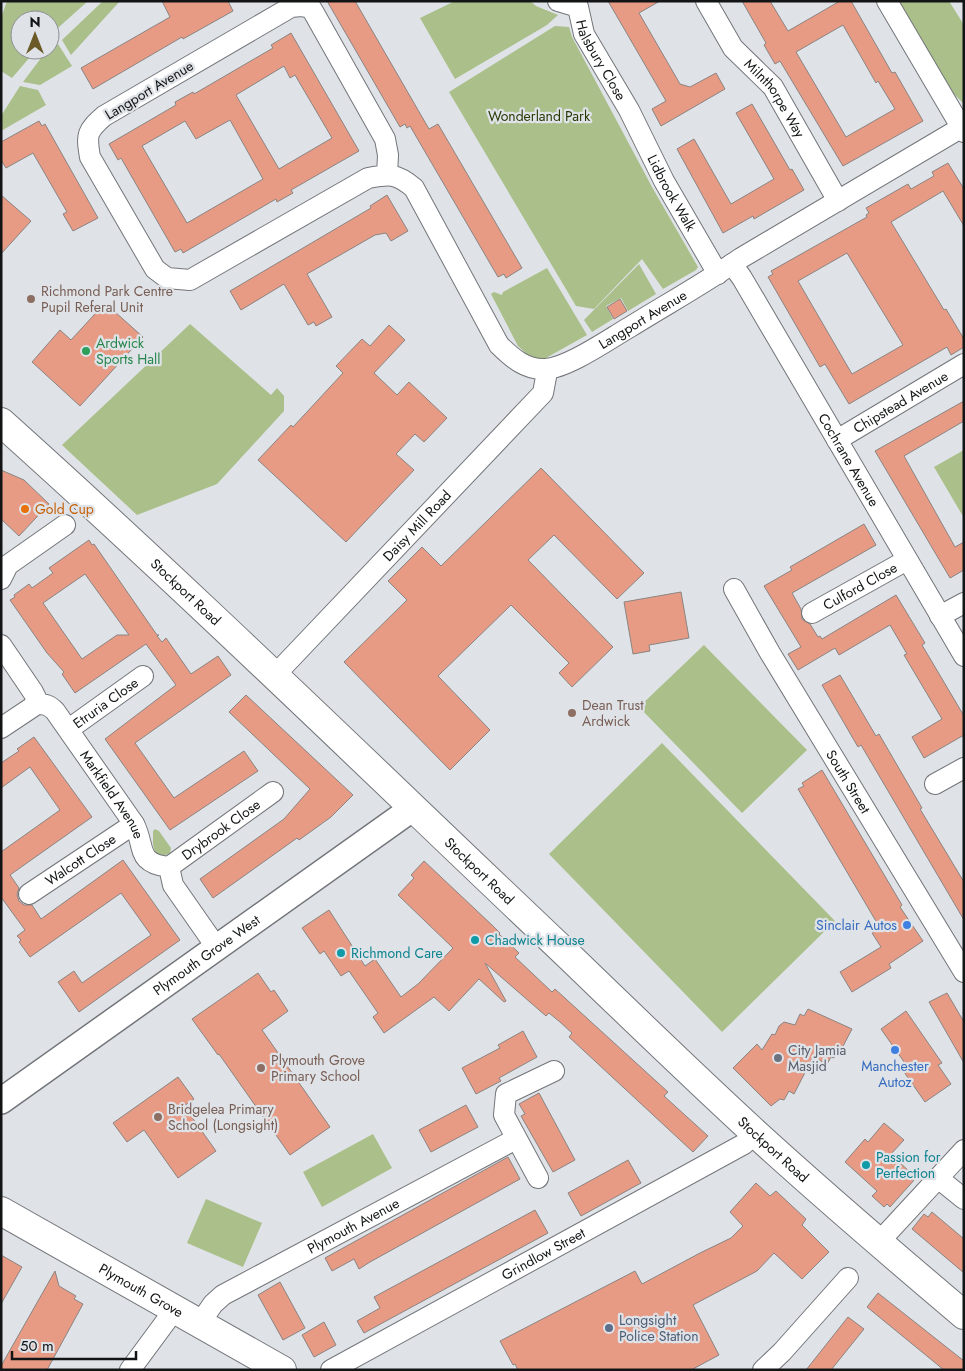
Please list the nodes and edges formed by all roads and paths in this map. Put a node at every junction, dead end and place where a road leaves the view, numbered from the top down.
1 (558, 1) edge
2 (706, 1) edge
3 (886, 1) edge
4 (579, 4) edge
5 (629, 110) joint
6 (963, 129) edge
7 (386, 175) junction
8 (838, 201) junction
9 (725, 269) junction
10 (964, 364) edge
11 (546, 369) junction
12 (1, 422) edge
13 (837, 440) junction
14 (65, 525) dead end
15 (907, 560) junction
16 (1, 578) edge
17 (734, 589) dead end
18 (964, 602) edge
19 (812, 613) dead end
20 (940, 616) junction
21 (1, 645) edge
22 (964, 656) edge
23 (143, 676) dead end
24 (274, 676) junction
25 (37, 704) junction
26 (1, 728) edge
27 (69, 729) junction
28 (964, 768) edge
29 (935, 784) dead end
30 (273, 792) dead end
31 (413, 808) junction
32 (134, 824) junction
33 (169, 867) junction
34 (29, 894) dead end
35 (217, 948) junction
36 (964, 972) edge
37 (554, 1071) dead end
38 (1, 1101) edge
39 (755, 1133) junction
40 (516, 1139) junction
41 (964, 1150) edge
42 (538, 1178) dead end
43 (938, 1178) junction
44 (964, 1199) edge
45 (1, 1211) edge
46 (878, 1243) junction
47 (848, 1278) dead end
48 (175, 1309) junction
49 (964, 1315) edge
50 (200, 1324) junction
51 (130, 1370) edge
52 (282, 1370) edge
53 (331, 1370) edge
54 (764, 1370) edge

1 - 4 street, Halsbury Close
2 - 8 street, Milnthorpe Way
3 - 6 street
4 - 5 street, Halsbury Close
5 - 9 street, Lidbrook Walk
6 - 8 street, Langport Avenue
7 - 7 street, Langport Avenue
7 - 11 street
8 - 9 street, Langport Avenue
9 - 11 street, Langport Avenue
9 - 13 street, Cochrane Avenue
10 - 13 street, Chipstead Avenue
11 - 24 street, Daisy Mill Road
12 - 24 main road, Stockport Road
13 - 15 street, Cochrane Avenue
14 - 16 street
15 - 19 street, Culford Close
15 - 20 street, Cochrane Avenue
17 - 36 street, South Street
18 - 20 street
20 - 22 street, Cochrane Avenue
21 - 25 street
23 - 27 street, Etruria Close
24 - 31 main road, Stockport Road
25 - 26 street
25 - 27 street, Markfield Avenue
27 - 32 street, Markfield Avenue
28 - 29 street
30 - 33 street, Drybrook Close
31 - 35 street, Plymouth Grove West
31 - 39 main road, Stockport Road
32 - 33 street, Markfield Avenue
32 - 34 street, Walcott Close
33 - 35 street
35 - 38 street, Plymouth Grove West
37 - 40 street
39 - 46 main road, Stockport Road
39 - 53 street, Grindlow Street
40 - 42 street
40 - 50 street, Plymouth Avenue
41 - 43 street
43 - 44 street
43 - 46 street
45 - 48 main road, Plymouth Grove
46 - 49 main road, Stockport Road
47 - 54 street
48 - 50 main road, Plymouth Grove
48 - 51 street
50 - 52 main road, Plymouth Grove

